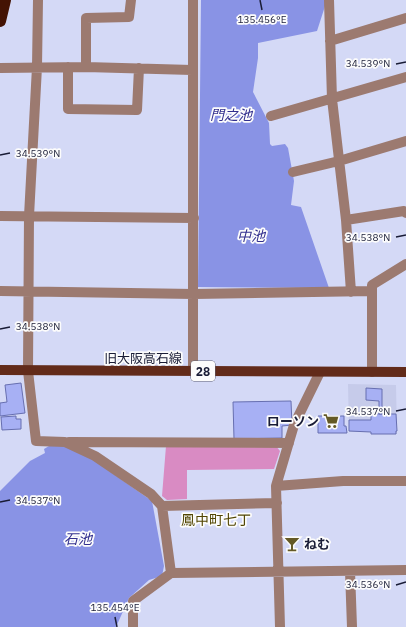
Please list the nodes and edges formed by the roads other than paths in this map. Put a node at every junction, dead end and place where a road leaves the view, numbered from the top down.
1 (5, 0) edge
2 (38, 0) edge
3 (131, 0) edge
4 (193, 0) edge
5 (329, 0) edge
6 (406, 18) edge
7 (0, 21) edge
8 (330, 41) junction
9 (38, 66) junction
10 (68, 67) junction
11 (86, 67) junction
12 (0, 68) edge
13 (139, 68) junction
14 (192, 70) junction
15 (406, 77) edge
16 (332, 98) junction
17 (271, 116) dead end
18 (406, 141) edge
19 (339, 161) junction
20 (293, 172) dead end
21 (406, 213) edge
22 (0, 216) edge
23 (29, 216) junction
24 (194, 218) junction
25 (346, 220) junction
26 (406, 264) edge
27 (0, 291) edge
28 (28, 291) junction
29 (372, 291) junction
30 (351, 292) junction
31 (194, 294) junction
32 (0, 370) edge
33 (28, 371) junction
34 (194, 371) junction
35 (320, 372) junction
36 (372, 372) junction
37 (406, 372) edge
38 (65, 442) junction
39 (289, 443) junction
40 (406, 481) edge
41 (276, 486) junction
42 (277, 503) junction
43 (162, 506) junction
44 (406, 570) edge
45 (350, 571) junction
46 (279, 572) junction
47 (171, 573) junction
48 (133, 627) edge
49 (280, 627) edge
50 (352, 627) edge

1 - 7 highway
2 - 9 street
3 - 11 street
4 - 14 street
5 - 8 street
6 - 8 street
8 - 16 street
9 - 10 street
9 - 12 street
9 - 23 street
10 - 11 street
10 - 13 street
11 - 13 street
13 - 14 street
14 - 24 street
15 - 16 street
16 - 17 street
16 - 19 street
18 - 19 street
19 - 20 street
19 - 25 street
21 - 25 street
22 - 23 street
23 - 24 street
23 - 28 street
24 - 31 street
25 - 30 street
26 - 29 street
27 - 28 street
28 - 31 street
28 - 33 street
29 - 30 street
29 - 36 street
30 - 31 street
31 - 34 street
32 - 33 main road, 旧大阪高石線 / 28
33 - 34 main road, 旧大阪高石線 / 28
33 - 38 street
34 - 35 main road, 旧大阪高石線 / 28
35 - 36 main road, 旧大阪高石線 / 28
35 - 39 street
36 - 37 main road, 旧大阪高石線 / 28
38 - 39 street
38 - 43 street
39 - 41 street
40 - 41 street
41 - 42 street
42 - 43 street
42 - 46 street
43 - 47 street
44 - 45 street
45 - 46 street
45 - 50 street
46 - 47 street
46 - 49 street
47 - 48 street

